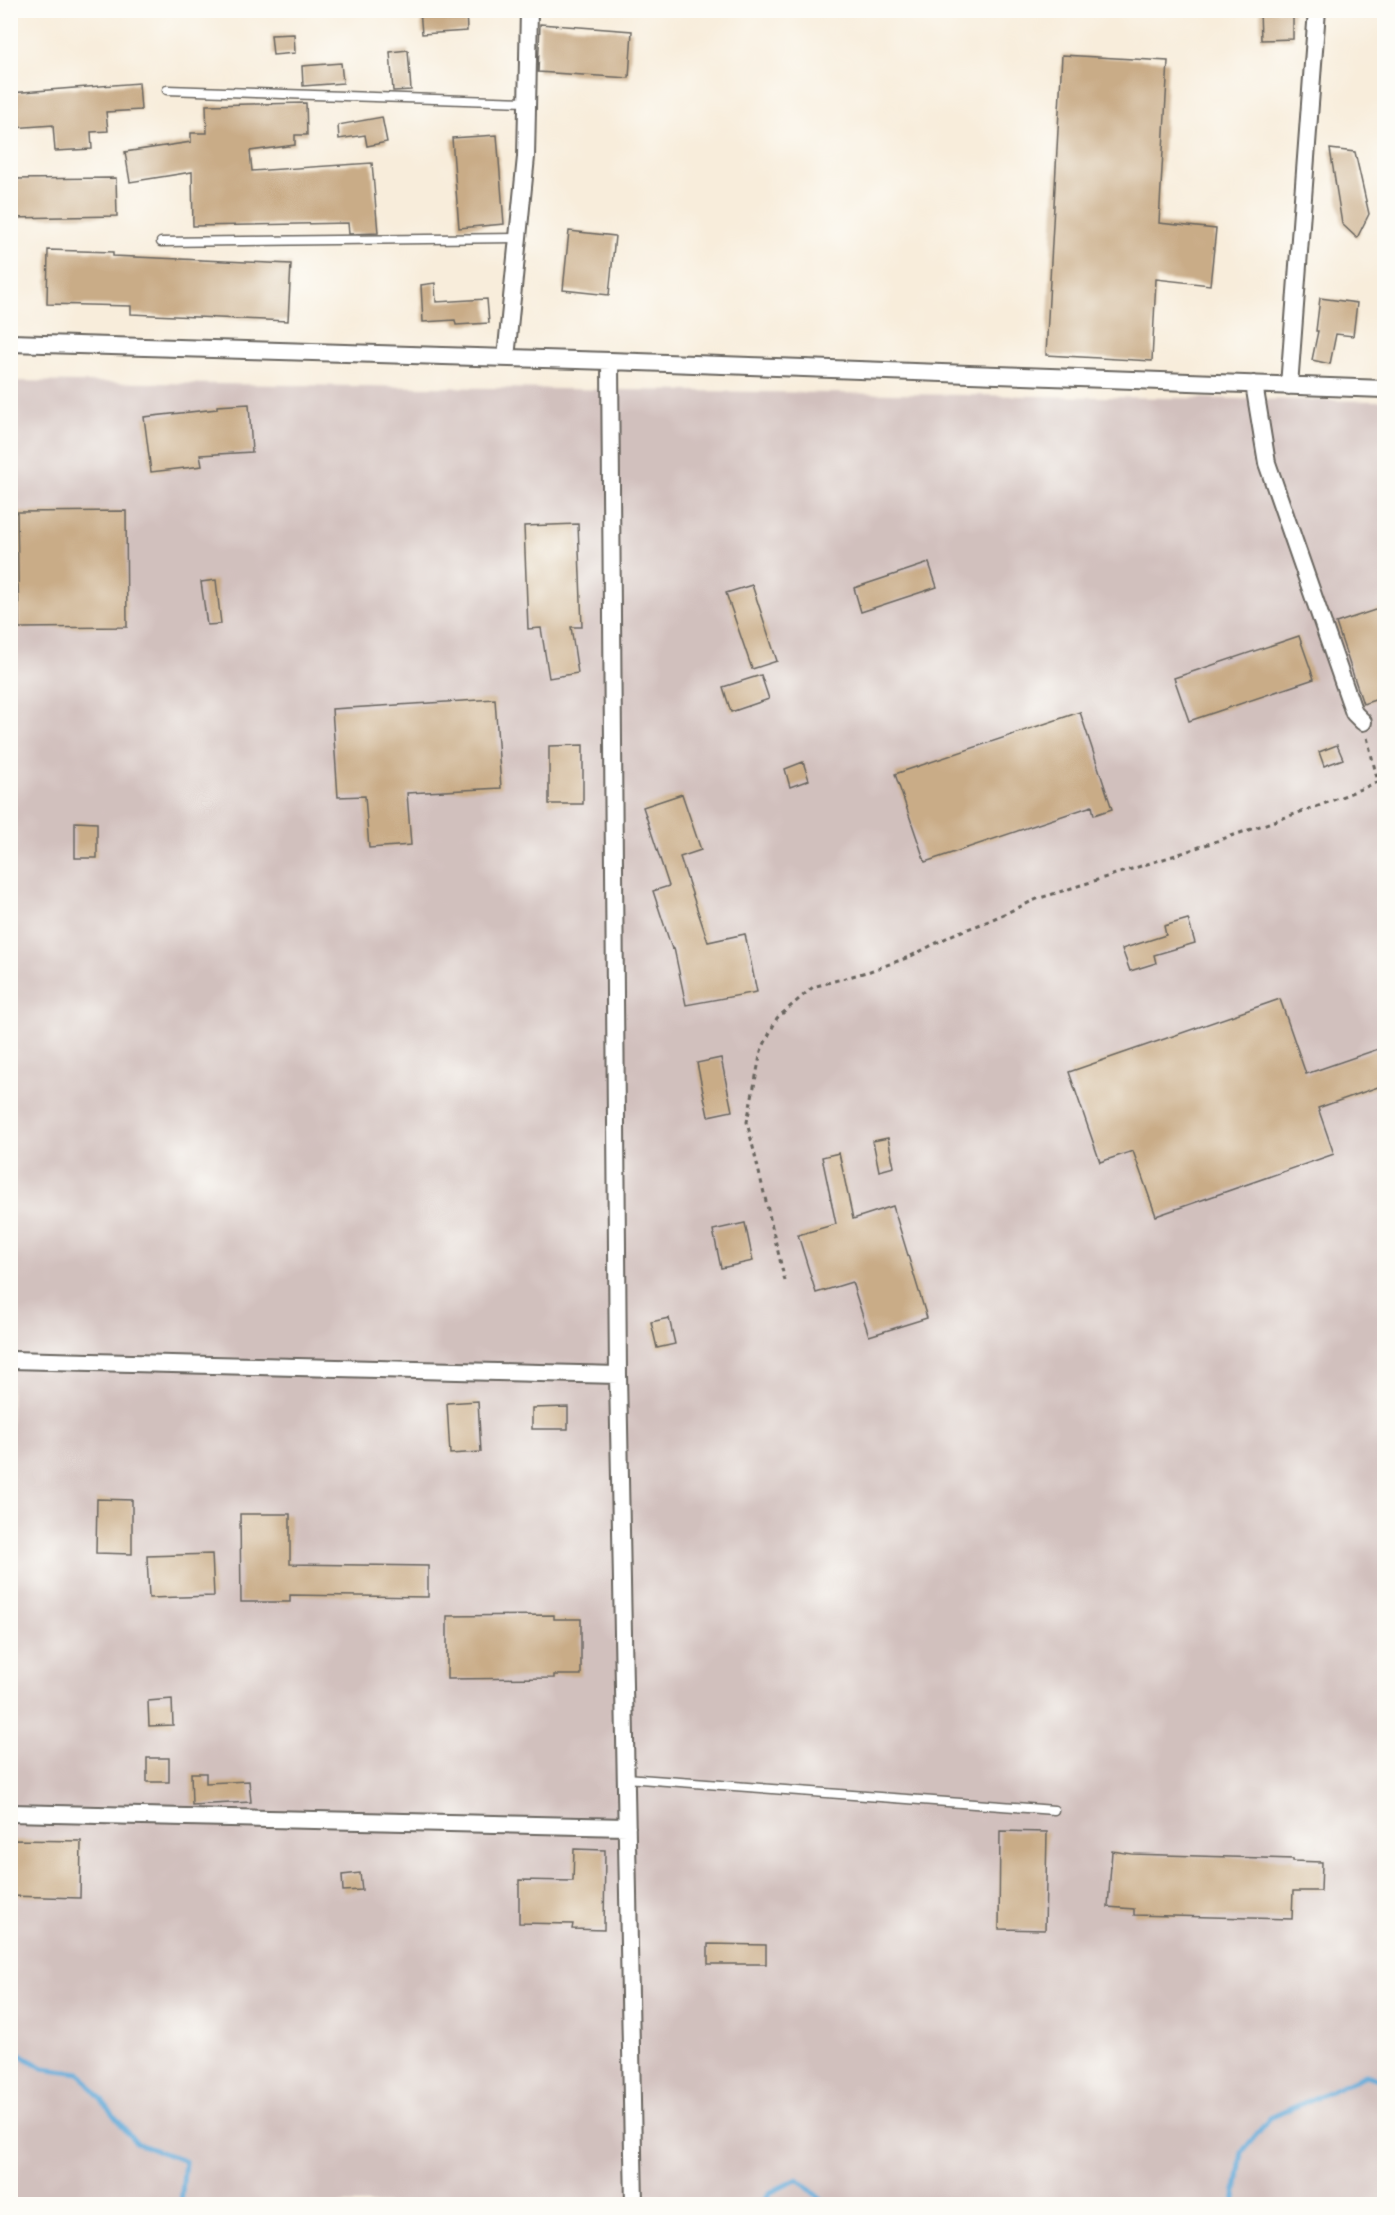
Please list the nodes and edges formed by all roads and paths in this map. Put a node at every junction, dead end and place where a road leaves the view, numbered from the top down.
1 (529, 10) edge
2 (1317, 10) edge
3 (167, 90) dead end
4 (527, 102) junction
5 (518, 238) junction
6 (161, 242) dead end
7 (10, 344) edge
8 (506, 358) junction
9 (610, 361) junction
10 (1254, 384) junction
11 (1289, 386) junction
12 (1384, 389) edge
13 (1363, 722) joint
14 (785, 1281) dead end
15 (10, 1360) edge
16 (618, 1375) junction
17 (626, 1778) junction
18 (1054, 1810) dead end
19 (10, 1813) edge
20 (627, 1827) junction
21 (634, 2197) edge

1 - 4 street
2 - 11 street
3 - 4 lane
4 - 5 street
5 - 6 lane
5 - 8 street
7 - 8 street
8 - 9 street
9 - 10 street
9 - 16 street
10 - 11 street
10 - 13 street
11 - 12 street
13 - 14 path
15 - 16 street
16 - 17 street
17 - 18 lane
17 - 20 street
19 - 20 street
20 - 21 street

